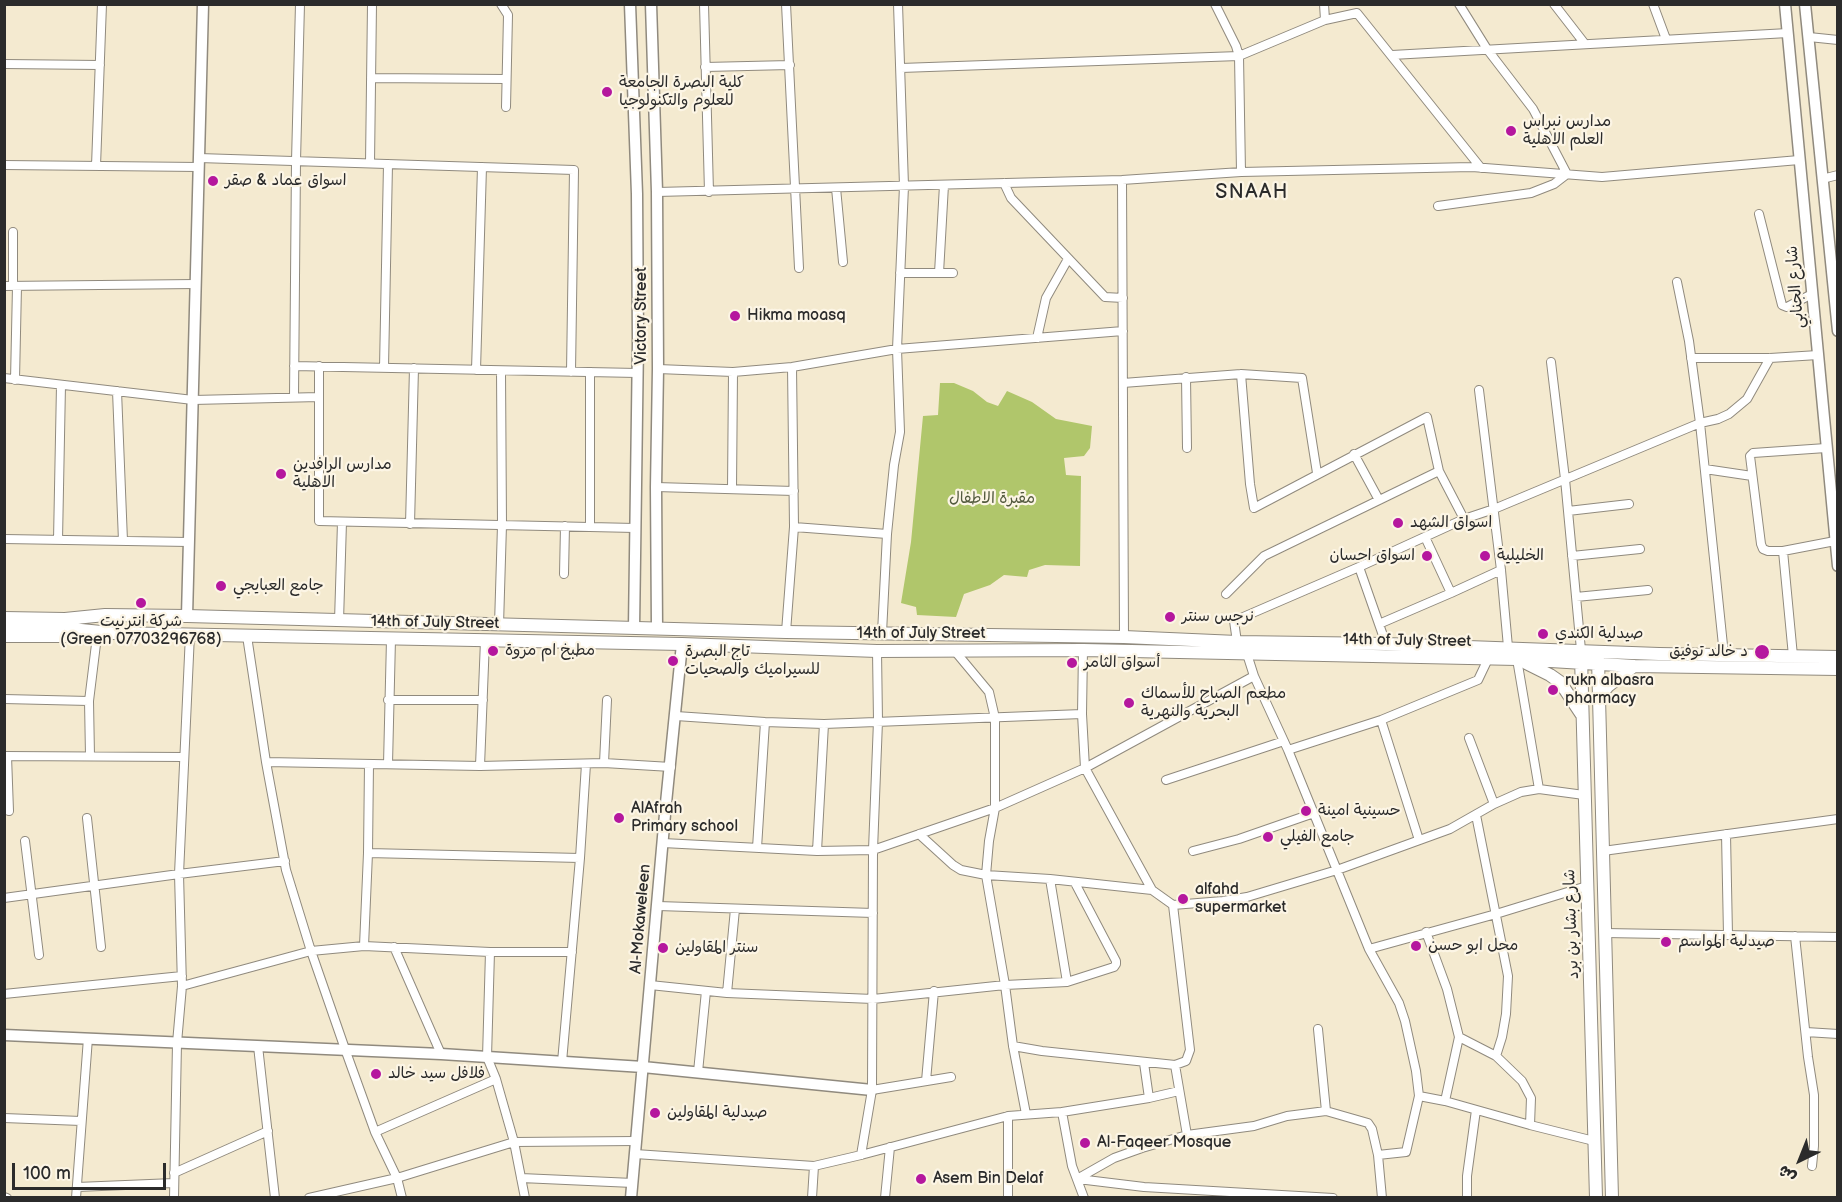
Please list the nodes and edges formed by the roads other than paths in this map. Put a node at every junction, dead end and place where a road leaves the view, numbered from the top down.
1 (102, 4) edge
2 (203, 4) edge
3 (300, 4) edge
4 (372, 4) edge
5 (501, 4) edge
6 (630, 4) edge
7 (651, 4) edge
8 (704, 4) edge
9 (786, 4) edge
10 (898, 4) edge
11 (1215, 4) edge
12 (1324, 4) edge
13 (1459, 4) edge
14 (1653, 4) edge
15 (1785, 4) edge
16 (1806, 4) edge
17 (1558, 6) edge
18 (1325, 20) junction
19 (1788, 33) junction
20 (1809, 37) junction
21 (1666, 39) junction
22 (1838, 40) edge
23 (1585, 44) junction
24 (1487, 49) junction
25 (1392, 55) junction
26 (1239, 56) junction
27 (4, 64) edge
28 (100, 65) junction
29 (790, 65) junction
30 (705, 68) junction
31 (901, 68) junction
32 (371, 78) junction
33 (506, 79) junction
34 (506, 107) dead end
35 (1799, 159) junction
36 (296, 161) junction
37 (199, 162) junction
38 (370, 163) junction
39 (388, 164) junction
40 (4, 165) edge
41 (96, 166) junction
42 (482, 167) junction
43 (1481, 168) junction
44 (1240, 172) junction
45 (1567, 174) junction
46 (1838, 175) edge
47 (1822, 179) junction
48 (1122, 180) junction
49 (1004, 183) junction
50 (944, 185) junction
51 (903, 186) junction
52 (836, 188) junction
53 (795, 189) junction
54 (657, 192) junction
55 (709, 192) junction
56 (1438, 206) dead end
57 (1759, 214) dead end
58 (13, 232) dead end
59 (1068, 259) junction
60 (843, 262) dead end
61 (799, 268) dead end
62 (900, 273) junction
63 (939, 273) junction
64 (953, 273) dead end
65 (1677, 282) dead end
66 (196, 284) junction
67 (11, 286) edge
68 (1812, 294) junction
69 (1123, 298) junction
70 (1123, 331) junction
71 (1838, 331) edge
72 (1036, 338) junction
73 (897, 349) junction
74 (1818, 355) junction
75 (1691, 358) junction
76 (1770, 358) junction
77 (1551, 362) dead end
78 (294, 366) junction
79 (319, 366) junction
80 (792, 367) junction
81 (384, 368) junction
82 (414, 368) junction
83 (658, 369) junction
84 (476, 370) junction
85 (501, 371) junction
86 (571, 372) junction
87 (590, 372) junction
88 (733, 372) junction
89 (638, 373) junction
90 (1241, 374) junction
91 (1186, 377) junction
92 (4, 378) edge
93 (15, 380) junction
94 (1123, 383) junction
95 (61, 385) junction
96 (1479, 390) dead end
97 (117, 391) junction
98 (294, 397) junction
99 (319, 397) junction
100 (193, 400) junction
101 (1700, 423) junction
102 (1187, 448) dead end
103 (1826, 448) junction
104 (1354, 454) junction
105 (1705, 469) junction
106 (1438, 471) junction
107 (1317, 473) junction
108 (1752, 476) junction
109 (1564, 479) junction
110 (656, 487) junction
111 (732, 489) junction
112 (794, 491) junction
113 (1379, 500) junction
114 (1629, 504) dead end
115 (1494, 508) junction
116 (1568, 511) junction
117 (1464, 519) junction
118 (342, 522) junction
119 (410, 524) junction
120 (502, 525) junction
121 (565, 526) junction
122 (794, 526) junction
123 (590, 527) junction
124 (635, 528) junction
125 (886, 534) junction
126 (1425, 537) junction
127 (4, 539) edge
128 (58, 540) junction
129 (123, 541) junction
130 (1835, 541) junction
131 (189, 542) junction
132 (1640, 549) dead end
133 (1783, 551) junction
134 (1572, 556) junction
135 (1838, 566) edge
136 (1359, 567) junction
137 (656, 569) junction
138 (636, 570) junction
139 (1501, 570) junction
140 (564, 574) dead end
141 (1648, 590) dead end
142 (1451, 593) junction
143 (1226, 594) dead end
144 (1576, 597) junction
145 (4, 612) edge
146 (105, 615) junction
147 (187, 616) junction
148 (4, 618) edge
149 (339, 621) junction
150 (51, 623) junction
151 (1379, 624) junction
152 (499, 625) junction
153 (4, 627) edge
154 (634, 628) junction
155 (657, 628) junction
156 (786, 632) junction
157 (111, 633) junction
158 (882, 633) junction
159 (190, 634) junction
160 (4, 636) edge
161 (97, 636) junction
162 (247, 636) junction
163 (1124, 637) junction
164 (390, 639) junction
165 (485, 640) junction
166 (1237, 642) junction
167 (682, 644) junction
168 (1386, 644) junction
169 (1508, 647) junction
170 (954, 650) junction
171 (1083, 650) junction
172 (1581, 650) junction
173 (877, 651) junction
174 (1598, 651) junction
175 (1247, 654) junction
176 (1724, 655) junction
177 (1793, 656) junction
178 (1838, 657) edge
179 (1488, 659) junction
180 (1517, 659) junction
181 (1581, 664) junction
182 (1598, 665) junction
183 (1634, 666) junction
184 (1838, 669) edge
185 (1254, 676) junction
186 (4, 699) edge
187 (388, 700) junction
188 (483, 700) junction
189 (607, 700) dead end
190 (89, 701) junction
191 (1599, 709) junction
192 (1082, 714) junction
193 (676, 716) junction
194 (1583, 716) junction
195 (995, 718) junction
196 (1381, 720) junction
197 (878, 721) junction
198 (765, 722) junction
199 (824, 723) junction
200 (1469, 738) dead end
201 (1284, 741) junction
202 (1288, 750) junction
203 (6, 756) edge
204 (90, 756) junction
205 (184, 757) junction
206 (266, 762) junction
207 (604, 763) junction
208 (369, 764) junction
209 (388, 764) junction
210 (586, 764) junction
211 (480, 766) junction
212 (671, 767) junction
213 (1085, 768) junction
214 (1166, 780) dead end
215 (1539, 789) junction
216 (1584, 795) junction
217 (1494, 804) junction
218 (994, 808) junction
219 (9, 811) dead end
220 (1314, 813) junction
221 (1476, 815) junction
222 (87, 818) dead end
223 (1838, 819) edge
224 (919, 834) junction
225 (1726, 834) junction
226 (1419, 840) junction
227 (25, 841) dead end
228 (663, 843) junction
229 (757, 848) junction
230 (873, 850) junction
231 (817, 851) junction
232 (1193, 851) dead end
233 (1603, 851) junction
234 (368, 854) junction
235 (580, 858) junction
236 (285, 861) junction
237 (1336, 870) junction
238 (179, 874) junction
239 (986, 875) junction
240 (1050, 879) junction
241 (1075, 883) junction
242 (94, 885) junction
243 (1587, 886) junction
244 (1152, 890) junction
245 (32, 894) junction
246 (4, 898) edge
247 (1173, 905) junction
248 (658, 906) junction
249 (735, 909) junction
250 (873, 913) junction
251 (1496, 914) junction
252 (1426, 933) junction
253 (1605, 933) junction
254 (1728, 935) junction
255 (1795, 936) junction
256 (1838, 937) edge
257 (364, 946) junction
258 (100, 947) dead end
259 (394, 947) junction
260 (1370, 949) junction
261 (311, 951) junction
262 (490, 952) junction
263 (572, 952) junction
264 (39, 954) dead end
265 (182, 981) junction
266 (1067, 982) junction
267 (650, 985) junction
268 (1005, 985) junction
269 (706, 991) junction
270 (934, 991) junction
271 (727, 993) junction
272 (4, 994) edge
273 (873, 999) junction
274 (1318, 1029) dead end
275 (1806, 1032) junction
276 (1838, 1034) edge
277 (4, 1035) edge
278 (1459, 1037) junction
279 (88, 1038) junction
280 (177, 1043) junction
281 (258, 1046) junction
282 (1013, 1046) junction
283 (345, 1049) junction
284 (441, 1054) junction
285 (1496, 1056) junction
286 (487, 1057) junction
287 (562, 1062) junction
288 (1144, 1063) junction
289 (1175, 1065) junction
290 (643, 1067) junction
291 (698, 1072) junction
292 (951, 1077) dead end
293 (496, 1079) junction
294 (926, 1081) junction
295 (872, 1090) junction
296 (1179, 1091) junction
297 (1419, 1096) junction
298 (1149, 1098) junction
299 (1445, 1101) junction
300 (1476, 1110) junction
301 (1326, 1111) junction
302 (1062, 1112) junction
303 (1026, 1114) junction
304 (1008, 1116) junction
305 (4, 1118) edge
306 (81, 1121) junction
307 (1530, 1125) junction
308 (268, 1131) junction
309 (375, 1132) junction
310 (1187, 1136) junction
311 (636, 1141) junction
312 (1594, 1141) junction
313 (513, 1142) junction
314 (890, 1147) junction
315 (635, 1154) junction
316 (861, 1155) junction
317 (1378, 1155) junction
318 (814, 1166) junction
319 (1812, 1166) dead end
320 (174, 1173) junction
321 (398, 1178) junction
322 (521, 1178) junction
323 (1077, 1179) junction
324 (633, 1183) junction
325 (174, 1184) junction
326 (76, 1187) junction
327 (76, 1197) edge
328 (174, 1197) edge
329 (275, 1197) edge
330 (309, 1197) edge
331 (402, 1197) edge
332 (525, 1197) edge
333 (631, 1197) edge
334 (812, 1197) edge
335 (885, 1197) edge
336 (1008, 1197) edge
337 (1084, 1197) edge
338 (1333, 1197) edge
339 (1382, 1197) edge
340 (1467, 1197) edge
341 (1596, 1197) edge
342 (1612, 1197) edge

1 - 28 street
2 - 37 street
3 - 36 street
4 - 32 street
5 - 33 street
6 - 89 street, Victory Street
7 - 54 street, Victory Street
8 - 30 street
9 - 29 street
10 - 31 street
11 - 26 street
12 - 18 street
13 - 24 street
14 - 21 street
15 - 19 street, شارع الجنابي
16 - 20 street
17 - 23 street
18 - 25 street
18 - 26 street
19 - 21 street
19 - 35 street, شارع الجنابي
20 - 22 street
20 - 47 street
21 - 23 street
23 - 24 street
24 - 25 street
24 - 45 street
25 - 43 street
26 - 31 street
26 - 44 street
27 - 28 street
28 - 41 street
29 - 30 street
29 - 53 street
30 - 55 street
31 - 51 street
32 - 33 street
32 - 38 street
33 - 34 street
35 - 45 street
35 - 68 street, شارع الجنابي
36 - 37 street
36 - 38 street
36 - 78 street
37 - 41 street
37 - 66 street
38 - 39 street
39 - 42 street
39 - 81 street
40 - 41 street
42 - 84 street
42 - 86 street
43 - 44 street
43 - 45 street
44 - 48 street
45 - 56 street
46 - 47 street
47 - 71 street
48 - 49 street
48 - 69 street
49 - 50 street
49 - 59 street
50 - 51 street
50 - 63 street
51 - 52 street
51 - 62 street
52 - 53 street
52 - 60 street
53 - 55 street
53 - 61 street
54 - 55 street
54 - 83 street, Victory Street
57 - 68 street
58 - 67 street
59 - 69 street
59 - 72 street
62 - 63 street
62 - 73 street
63 - 64 street
65 - 75 street
66 - 67 street
66 - 100 street
67 - 93 street
68 - 74 street, شارع الجنابي
69 - 70 street
70 - 72 street
70 - 94 street
72 - 73 street
73 - 80 street
73 - 125 street
74 - 76 street
74 - 103 street, شارع الجنابي
75 - 76 street
75 - 101 street
76 - 101 street
77 - 109 street
78 - 79 street
78 - 98 street
79 - 81 street
79 - 99 street
80 - 88 street
80 - 112 street
81 - 82 street
82 - 84 street
82 - 119 street
83 - 88 street
83 - 110 street, Victory Street
84 - 85 street
85 - 86 street
85 - 120 street
86 - 87 street
87 - 89 street
87 - 123 street
88 - 111 street
89 - 124 street, Victory Street
90 - 91 street
90 - 107 street
90 - 107 street
91 - 94 street
91 - 102 street
92 - 93 street
93 - 95 street
94 - 163 street
95 - 97 street
95 - 128 street
96 - 115 street
97 - 100 street
97 - 129 street
98 - 99 street
98 - 100 street
99 - 118 street
100 - 131 street
101 - 105 street
101 - 109 street
103 - 108 street
103 - 130 street, شارع الجنابي
104 - 106 street
104 - 107 street
104 - 113 street
105 - 108 street
105 - 176 street
106 - 113 street
106 - 117 street
108 - 133 street
109 - 115 street
109 - 116 street
110 - 111 street
110 - 137 street, Victory Street
111 - 112 street
112 - 122 street
113 - 143 street
114 - 116 street
115 - 117 street
115 - 139 street
116 - 134 street
117 - 126 street
118 - 119 street
118 - 149 street
119 - 120 street
120 - 121 street
120 - 152 street
121 - 123 street
121 - 140 street
122 - 125 street
122 - 156 street
123 - 124 street
124 - 138 street, Victory Street
125 - 158 street
126 - 136 street
126 - 142 street
127 - 128 street
128 - 129 street
129 - 131 street
130 - 133 street
130 - 135 street, شارع الجنابي
131 - 147 street
132 - 134 street
133 - 177 street
134 - 144 street
136 - 151 street
136 - 166 street
137 - 138 street
137 - 155 street, Victory Street
138 - 154 street, Victory Street
139 - 142 street
139 - 169 street
141 - 144 street
142 - 151 street
144 - 172 street
145 - 146 main road
146 - 147 main road, 14th of July Street
146 - 150 main road, 14th of July Street
147 - 149 main road, 14th of July Street
148 - 150 main road, 14th of July Street
149 - 152 main road, 14th of July Street
150 - 153 main road, 14th of July Street
150 - 157 main road, 14th of July Street
151 - 168 street
152 - 154 main road, 14th of July Street
154 - 155 main road, 14th of July Street
155 - 156 main road, 14th of July Street
156 - 158 main road, 14th of July Street
157 - 159 main road, 14th of July Street
157 - 161 main road
158 - 163 main road, 14th of July Street
159 - 162 main road, 14th of July Street
159 - 205 street
160 - 161 main road
161 - 190 street
162 - 164 main road, 14th of July Street
162 - 206 street
163 - 166 main road, 14th of July Street
164 - 165 main road, 14th of July Street
164 - 187 street
165 - 167 main road, 14th of July Street
165 - 188 street
166 - 168 main road, 14th of July Street
167 - 173 main road, 14th of July Street
167 - 193 street, Al-Mokaweleen
168 - 169 main road, 14th of July Street
169 - 172 main road, 14th of July Street
170 - 171 main road, 14th of July Street
170 - 173 main road, 14th of July Street
170 - 195 street
171 - 175 main road, 14th of July Street
171 - 192 street
172 - 174 main road, 14th of July Street
172 - 181 main road, شارع بشار بن برد
173 - 197 street
174 - 176 main road, 14th of July Street
174 - 182 main road, شارع بشار بن برد
175 - 179 main road, 14th of July Street
175 - 185 street
176 - 177 main road, 14th of July Street
177 - 178 main road, 14th of July Street
179 - 180 main road, 14th of July Street
179 - 196 street
180 - 181 main road, 14th of July Street
180 - 194 main road
180 - 215 street
181 - 182 main road, 14th of July Street
181 - 194 main road, شارع بشار بن برد
182 - 183 main road, 14th of July Street
182 - 191 main road, شارع بشار بن برد
183 - 184 main road, 14th of July Street
183 - 191 main road
185 - 201 street
185 - 213 street
186 - 190 street
187 - 188 street
187 - 209 street
188 - 211 street
189 - 207 street
190 - 204 street
191 - 233 main road, شارع بشار بن برد
192 - 195 street
192 - 213 street
193 - 198 street
193 - 212 street, Al-Mokaweleen
194 - 216 main road, شارع بشار بن برد
195 - 197 street
195 - 218 street
196 - 202 street
196 - 226 street
197 - 199 street
197 - 230 street
198 - 199 street
198 - 229 street
199 - 231 street
200 - 217 street
201 - 202 street
201 - 214 street
202 - 220 street
203 - 204 street
203 - 219 street
204 - 205 street
205 - 238 street
206 - 208 street
206 - 236 street
207 - 210 street
207 - 212 street
208 - 209 street
208 - 234 street
209 - 211 street
210 - 211 street
210 - 235 street
212 - 228 street, Al-Mokaweleen
213 - 218 street
213 - 244 street
215 - 216 street
215 - 217 street
216 - 243 main road, شارع بشار بن برد
217 - 221 street
218 - 224 street
218 - 239 street
220 - 232 street
220 - 237 street
221 - 226 street
221 - 251 street
222 - 242 street
223 - 225 street
224 - 230 street
224 - 239 street
225 - 233 street
225 - 254 street
226 - 237 street
227 - 245 street
228 - 229 street
228 - 248 street, Al-Mokaweleen
229 - 231 street
230 - 231 street
230 - 250 street
233 - 253 main road, شارع بشار بن برد
234 - 235 street
234 - 257 street
235 - 263 street
236 - 238 street
236 - 261 street
237 - 247 street
237 - 260 street
238 - 242 street
238 - 265 street
239 - 240 street
239 - 268 street
240 - 241 street
240 - 266 street
241 - 244 street
241 - 266 street
242 - 245 street
242 - 258 street
243 - 251 street
243 - 312 main road, شارع بشار بن برد
244 - 247 street
245 - 246 street
245 - 264 street
247 - 289 street
248 - 249 street
248 - 267 street, Al-Mokaweleen
249 - 250 street
249 - 271 street
250 - 273 street
251 - 252 street
251 - 285 street
252 - 260 street
252 - 278 street
253 - 254 street
253 - 342 main road, شارع بشار بن برد
254 - 255 street
255 - 256 street
255 - 275 street
257 - 259 street
257 - 261 street
259 - 262 street
259 - 284 street
260 - 297 street
261 - 265 street
261 - 283 street
262 - 263 street
262 - 286 street
263 - 287 street
265 - 272 street
265 - 280 street
266 - 268 street
267 - 269 street
267 - 290 street, Al-Mokaweleen
268 - 270 street
268 - 282 street
269 - 271 street
269 - 291 street
270 - 273 street
270 - 294 street
271 - 273 street
273 - 295 street
274 - 301 street
275 - 276 street
275 - 319 street
277 - 279 street
278 - 285 street
278 - 299 street
279 - 280 street
279 - 306 street
280 - 281 street
280 - 320 street
281 - 283 street
281 - 308 street
282 - 288 street
282 - 303 street
283 - 284 street
283 - 309 street
284 - 286 street
285 - 307 street
286 - 287 street
286 - 293 street
287 - 290 street
288 - 289 street
288 - 298 street
289 - 296 street
290 - 291 street
290 - 311 street, Al-Mokaweleen
291 - 295 street
292 - 294 street
293 - 309 street
293 - 313 street
294 - 295 street
295 - 316 street
296 - 298 street
296 - 310 street
297 - 299 street
297 - 317 street
298 - 302 street
299 - 300 street
300 - 307 street
300 - 340 street
301 - 310 street
301 - 317 street
302 - 303 street
302 - 323 street
303 - 304 street
304 - 314 street
304 - 336 street
305 - 306 street
306 - 326 street
307 - 312 street
308 - 320 street
308 - 329 street
309 - 321 street
310 - 323 street
311 - 313 street
311 - 315 street, Al-Mokaweleen
312 - 341 main road, شارع بشار بن برد
313 - 321 street
313 - 322 street
314 - 316 street
314 - 335 street
315 - 318 street
315 - 324 street, Al-Mokaweleen
316 - 318 street
317 - 339 street
318 - 334 street
320 - 325 street
321 - 330 street
321 - 331 street
322 - 324 street
322 - 332 street
323 - 337 street
323 - 338 street
324 - 333 street, Al-Mokaweleen
325 - 326 street
325 - 328 street
326 - 327 street

